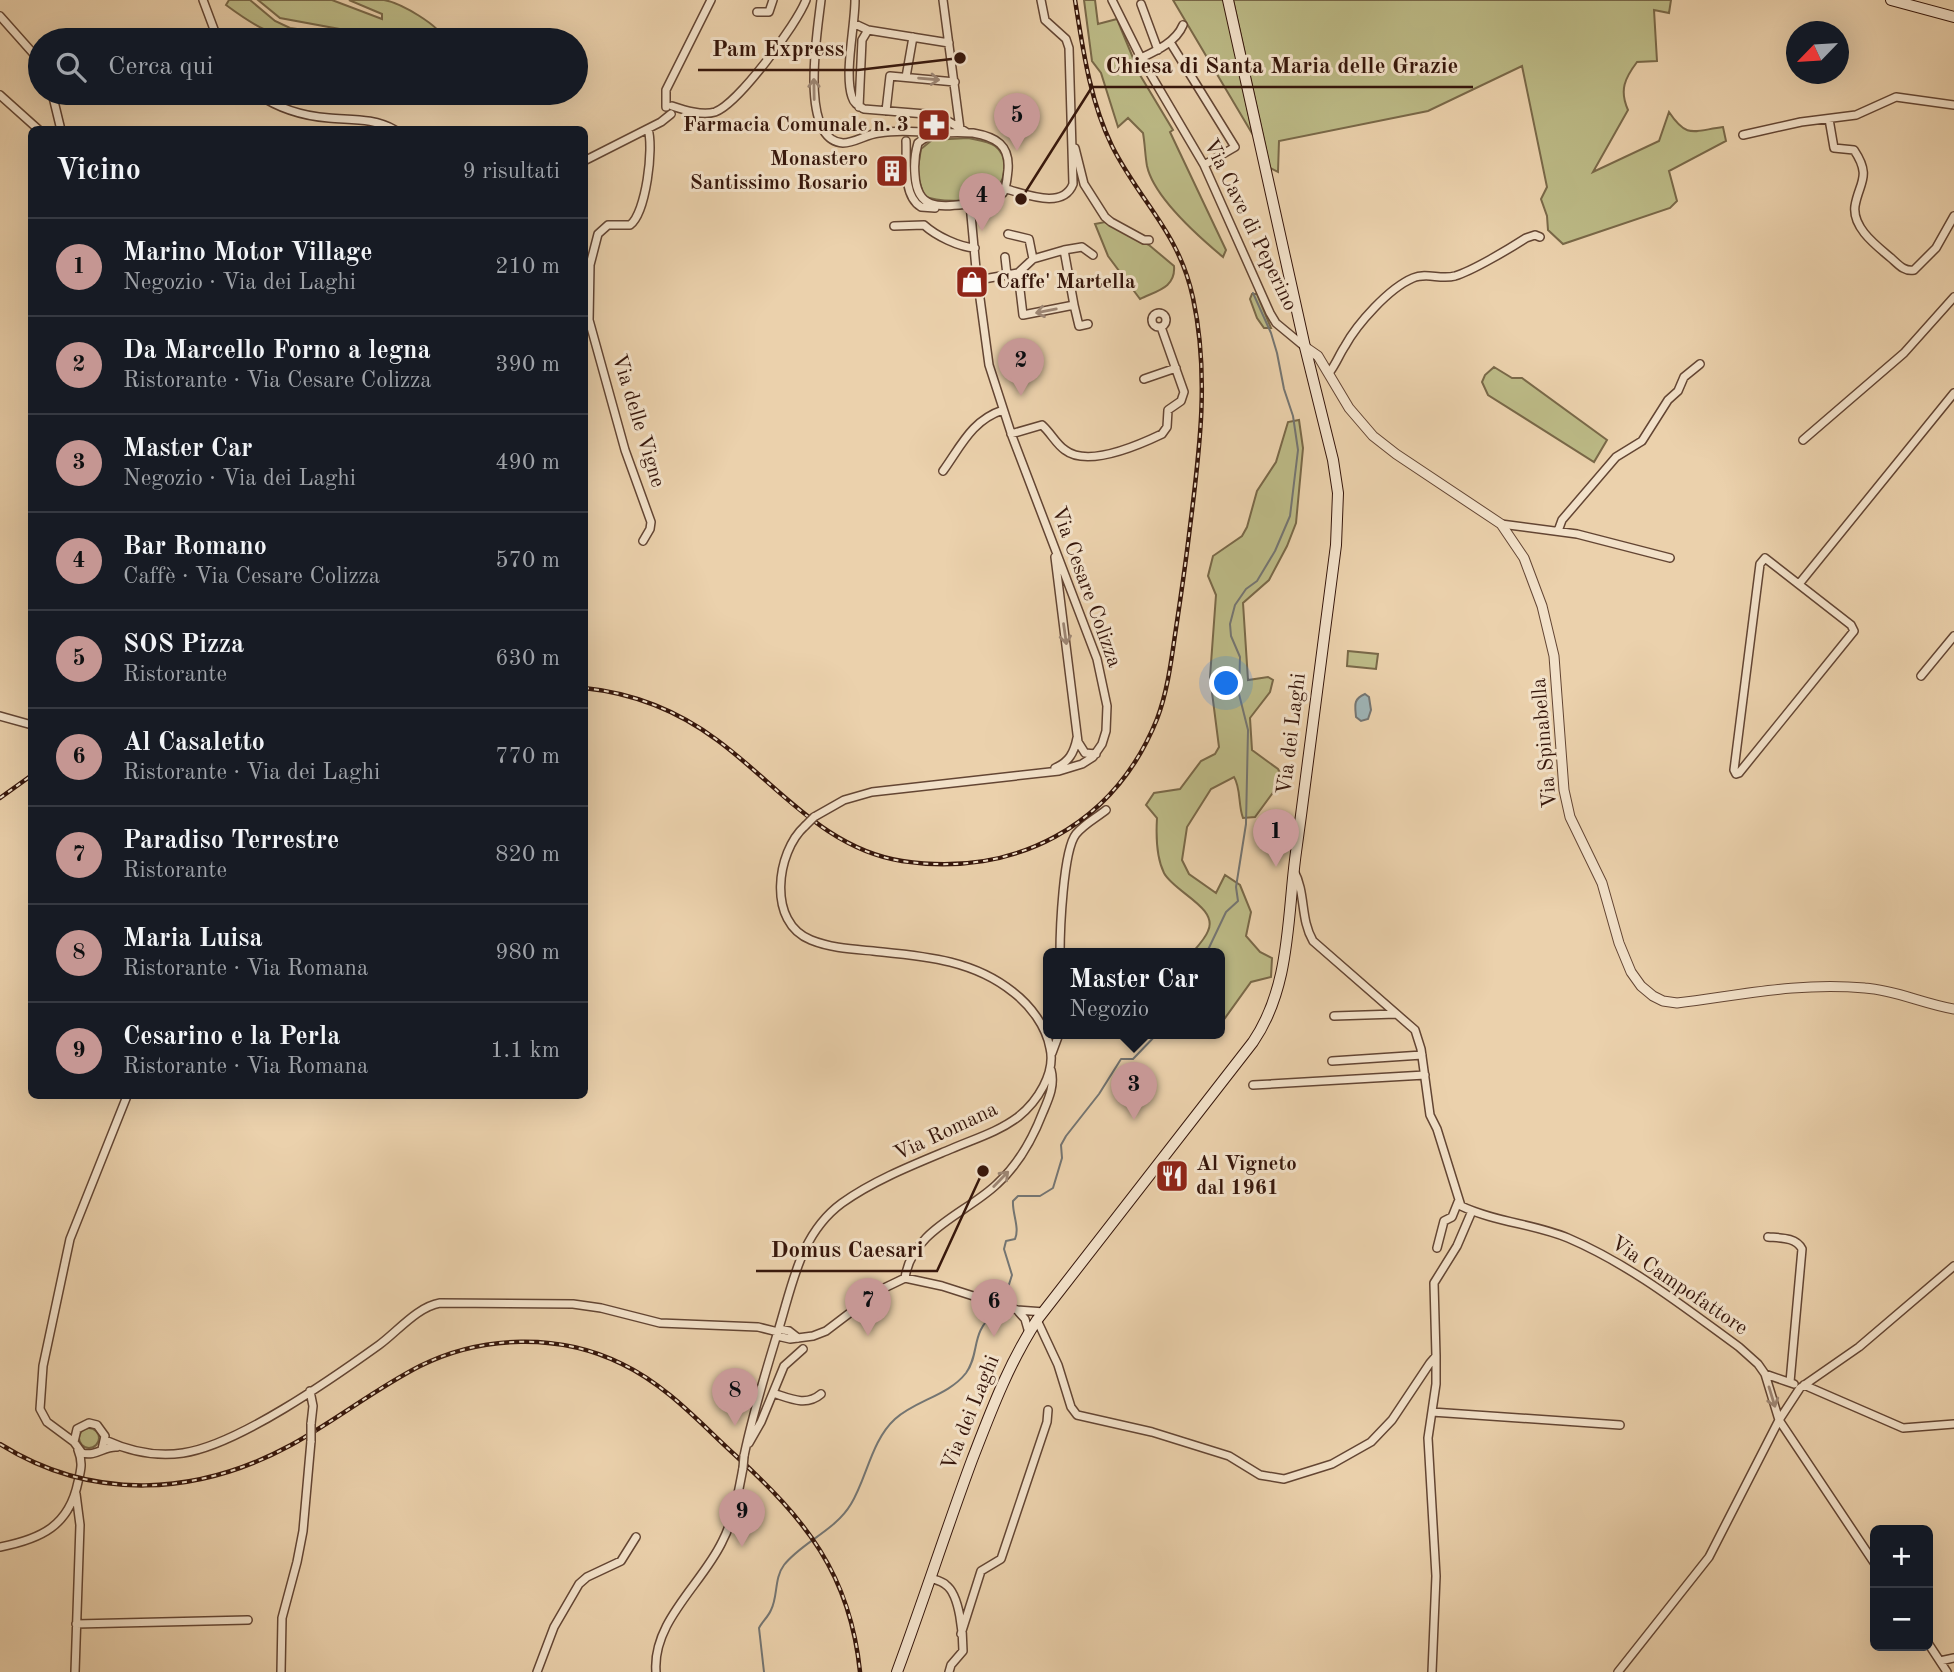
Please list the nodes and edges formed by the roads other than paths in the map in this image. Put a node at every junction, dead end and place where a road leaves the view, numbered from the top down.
1 (203, 0) edge
2 (711, 0) edge
3 (773, 0) edge
4 (806, 0) edge
5 (821, 0) edge
6 (855, 0) edge
7 (943, 0) edge
8 (1041, 0) edge
9 (1112, 0) edge
10 (1228, 0) edge
11 (1891, 0) edge
12 (1141, 4) dead end
13 (757, 12) dead end
14 (0, 16) edge
15 (1954, 18) edge
16 (855, 24) junction
17 (1183, 25) dead end
18 (214, 28) edge
19 (868, 30) junction
20 (913, 37) junction
21 (1170, 41) junction
22 (949, 43) junction
23 (28, 48) edge
24 (1158, 50) junction
25 (1141, 58) junction
26 (906, 77) junction
27 (955, 82) junction
28 (0, 95) edge
29 (55, 105) edge
30 (275, 105) edge
31 (1954, 105) edge
32 (859, 107) junction
33 (670, 110) junction
34 (886, 111) junction
35 (1829, 119) junction
36 (35, 126) edge
37 (60, 126) edge
38 (387, 126) edge
39 (648, 129) junction
40 (960, 132) junction
41 (940, 134) junction
42 (1743, 135) dead end
43 (906, 141) dead end
44 (1072, 145) junction
45 (588, 159) edge
46 (1204, 165) junction
47 (1006, 189) junction
48 (971, 205) junction
49 (1954, 216) edge
50 (894, 226) dead end
51 (1008, 234) dead end
52 (1541, 237) dead end
53 (1149, 240) dead end
54 (975, 248) junction
55 (1064, 250) junction
56 (1093, 255) dead end
57 (1005, 257) dead end
58 (1033, 259) junction
59 (1018, 273) junction
60 (1007, 275) junction
61 (978, 280) junction
62 (1954, 297) edge
63 (1074, 305) junction
64 (1088, 324) dead end
65 (1161, 327) dead end
66 (1305, 347) junction
67 (1700, 364) dead end
68 (1176, 368) junction
69 (1329, 373) junction
70 (1144, 379) dead end
71 (1954, 393) edge
72 (1003, 410) junction
73 (1011, 434) junction
74 (1803, 440) dead end
75 (943, 471) dead end
76 (1501, 524) junction
77 (1558, 531) junction
78 (643, 541) dead end
79 (1052, 542) junction
80 (1670, 558) dead end
81 (1800, 584) junction
82 (1060, 592) junction
83 (1074, 597) junction
84 (1954, 636) edge
85 (1921, 676) dead end
86 (0, 716) edge
87 (28, 724) edge
88 (1077, 737) junction
89 (1096, 754) junction
90 (1036, 773) junction
91 (1106, 810) dead end
92 (1293, 870) junction
93 (1060, 948) edge
94 (1954, 1009) edge
95 (1397, 1014) junction
96 (1334, 1016) dead end
97 (1043, 1033) edge
98 (1046, 1039) edge
99 (1057, 1039) edge
100 (1051, 1054) junction
101 (1422, 1055) junction
102 (1332, 1060) dead end
103 (1050, 1067) junction
104 (1424, 1076) junction
105 (1253, 1085) dead end
106 (126, 1099) edge
107 (1458, 1202) junction
108 (1472, 1211) junction
109 (1768, 1237) dead end
110 (1437, 1248) dead end
111 (1954, 1266) edge
112 (905, 1278) junction
113 (1035, 1320) junction
114 (778, 1332) junction
115 (803, 1349) dead end
116 (1436, 1356) junction
117 (1765, 1374) junction
118 (1790, 1382) junction
119 (1802, 1387) junction
120 (310, 1391) junction
121 (773, 1393) junction
122 (821, 1394) dead end
123 (1048, 1410) dead end
124 (1432, 1412) junction
125 (1779, 1420) junction
126 (1954, 1424) edge
127 (1620, 1425) dead end
128 (77, 1429) junction
129 (62, 1432) junction
130 (105, 1440) junction
131 (74, 1442) junction
132 (120, 1447) junction
133 (746, 1447) junction
134 (102, 1449) junction
135 (78, 1450) junction
136 (92, 1454) junction
137 (82, 1466) junction
138 (76, 1494) junction
139 (636, 1537) dead end
140 (0, 1547) edge
141 (1870, 1556) edge
142 (930, 1578) junction
143 (248, 1620) dead end
144 (76, 1624) junction
145 (961, 1634) junction
146 (1933, 1650) edge
147 (1954, 1658) edge
148 (1940, 1661) junction
149 (75, 1672) edge
150 (281, 1672) edge
151 (537, 1672) edge
152 (656, 1672) edge
153 (897, 1672) edge
154 (949, 1672) edge
155 (1432, 1672) edge
156 (1618, 1672) edge
157 (1947, 1672) edge

1 - 18 street
2 - 33 street
3 - 13 street
4 - 33 street
41 -> 5 street
6 - 16 street
7 - 22 street
8 - 44 street
9 - 25 street, Via Cave di Peperino
10 - 66 main road, Via dei Laghi
11 - 15 main road
12 - 24 street
14 - 23 street
16 - 19 street
16 - 32 street
17 - 21 street
19 - 20 street
19 - 32 street
20 - 22 street
20 - 26 street
21 - 24 street
21 - 46 street
22 - 27 street
24 - 25 street
25 - 46 street, Via Cave di Peperino
26 -> 27 street
26 - 34 street
27 - 40 street
28 - 36 street
29 - 37 street
30 - 38 street
31 - 35 street
32 - 34 street
33 - 39 street
34 - 40 street
35 - 42 street
35 - 49 street
39 - 45 street
39 - 78 street, Via delle Vigne
40 - 41 street
40 - 47 street
41 - 48 street
43 - 48 street
44 - 47 street
44 - 53 street
46 - 66 street, Via Cave di Peperino
47 - 48 street
48 - 54 street, Via Cesare Colizza
50 - 54 street
51 - 58 street
52 - 69 street
54 - 61 street, Via Cesare Colizza
55 - 56 street
55 - 58 street
55 - 63 street
57 - 60 street
58 - 59 street
59 - 60 street
63 -> 59 street
60 - 61 street
61 - 72 street, Via Cesare Colizza
62 - 74 street
63 - 64 street
65 - 68 street
66 - 69 street, Via Spinabella
66 - 92 main road, Via dei Laghi
67 - 77 street
68 - 70 street
68 - 73 street
69 - 76 street, Via Spinabella
71 - 81 street
72 - 73 street, Via Cesare Colizza
72 - 75 street
73 - 79 street, Via Cesare Colizza
76 - 77 street
76 - 94 street, Via Spinabella
77 - 80 street
79 - 82 street
79 - 83 street, Via Cesare Colizza
81 - 81 street
82 - 83 street
82 -> 88 street
83 - 89 street, Via Cesare Colizza
84 - 85 street
86 - 87 street
88 - 89 street
88 - 90 street, Via Romana
89 - 90 street, Via Romana
90 - 97 street, Via Romana, bridge
91 - 93 street
92 - 95 street
92 - 113 main road, Via dei Laghi
95 - 96 street
95 - 101 street
98 - 100 street, Via Romana, bridge
99 - 100 street
100 - 103 street, Via Romana
101 - 102 street
101 - 104 street
112 -> 103 street
103 - 114 street, Via Romana
104 - 105 street
104 - 107 street
106 - 129 street
107 - 108 street, Via Campofattore
107 - 110 street
108 - 116 street
108 - 117 street, Via Campofattore
109 - 118 street
111 - 119 street
112 - 113 street
112 - 114 street
113 - 116 street
113 - 142 main road, Via dei Laghi
114 - 120 street
114 - 133 street, Via Romana
115 - 121 street
116 - 124 street
117 - 118 street, Via Campofattore
117 -> 125 street, Via Campofattore
118 - 119 street, Via Campofattore
119 - 125 street
119 - 126 street, Via Campofattore
120 - 132 street
120 - 150 street, bridge
121 - 122 street
121 - 133 street
123 - 145 street
124 - 127 street
124 - 155 street
125 - 141 street, Via Campofattore
125 - 156 street
128 - 129 street
128 - 130 street
128 - 131 street
129 - 131 street
130 - 132 street
130 - 134 street
131 - 135 street
132 - 134 street
133 - 152 street, Via Romana, bridge
134 - 136 street
135 - 136 street
135 - 137 street
136 - 137 street
137 - 138 street
138 - 140 street
138 - 144 street
139 - 151 street
142 - 145 street
142 - 153 main road, Via dei Laghi
143 - 144 street
144 - 149 street
145 - 154 street
146 - 148 street
147 - 148 street
148 - 157 street

